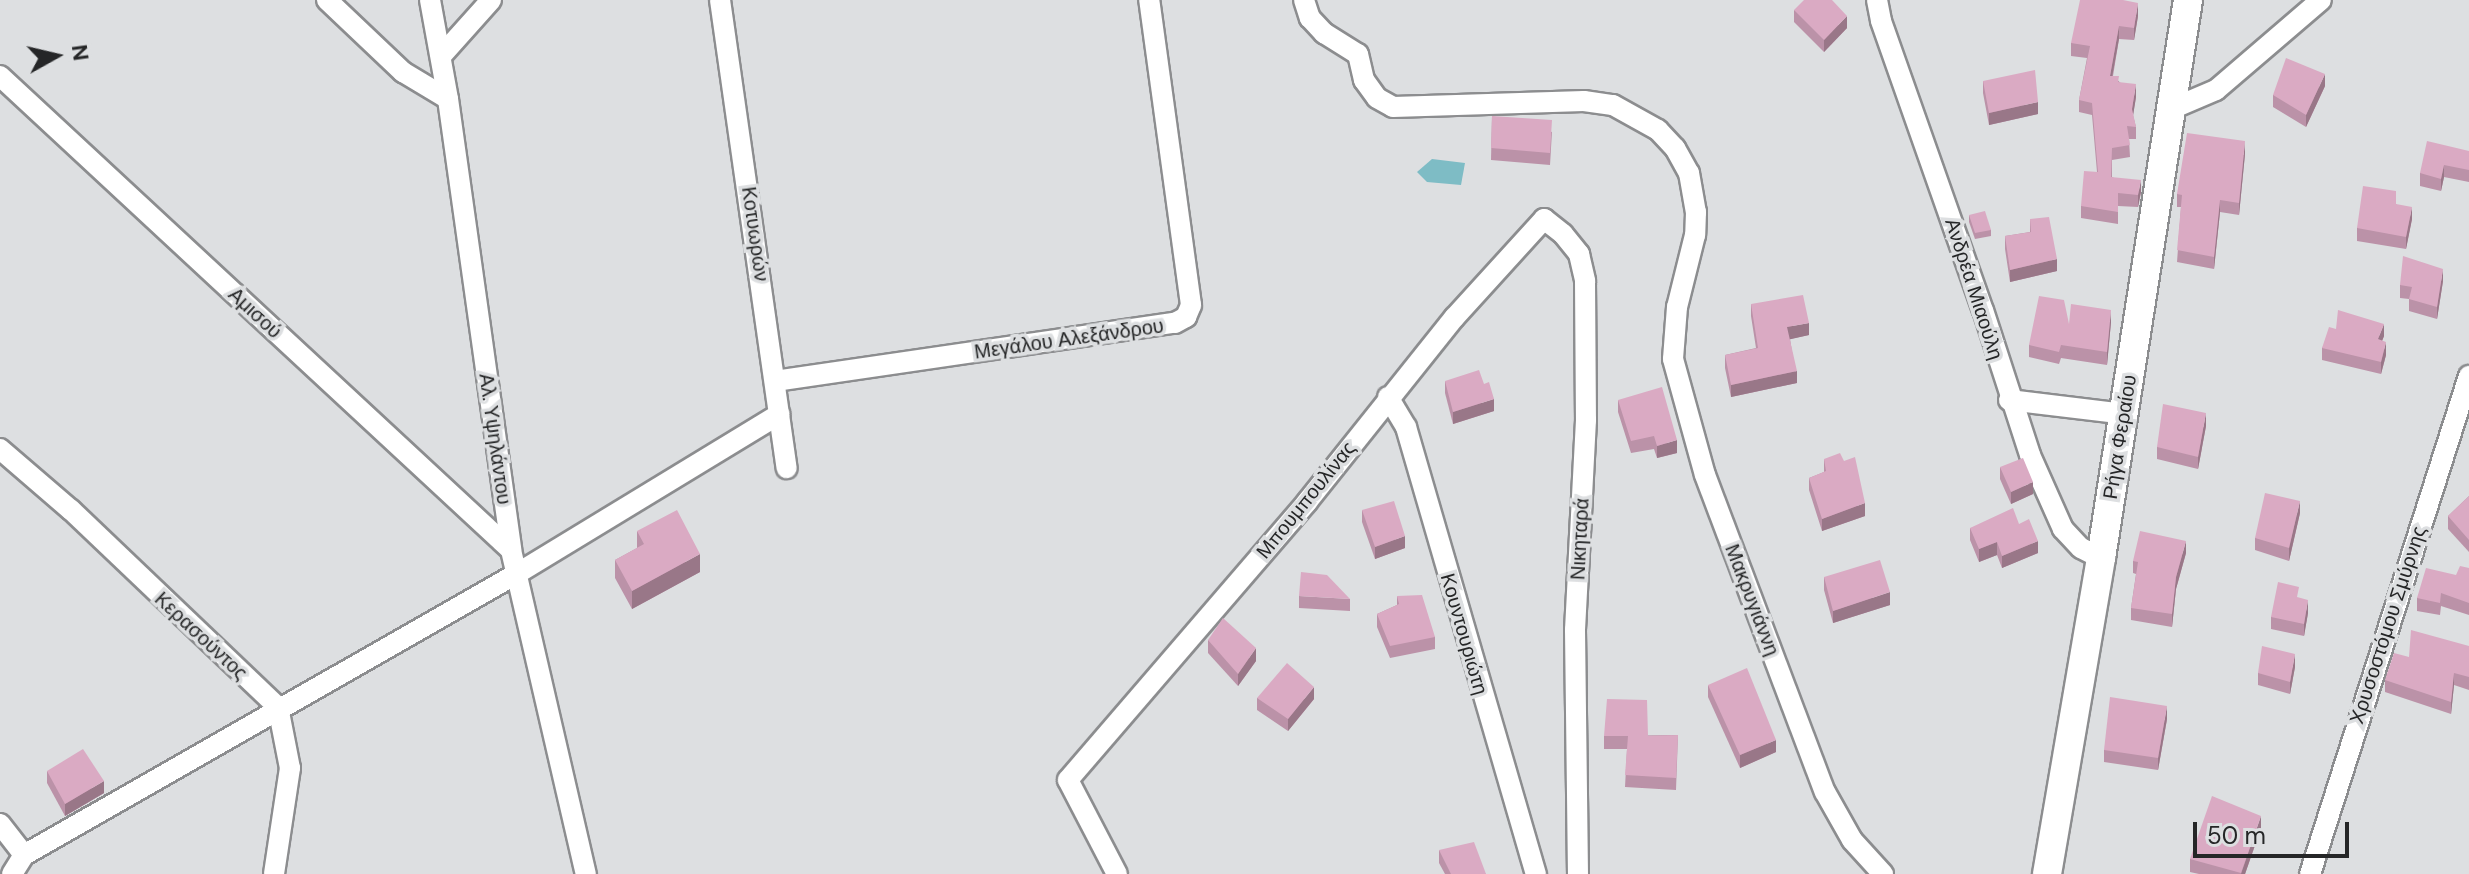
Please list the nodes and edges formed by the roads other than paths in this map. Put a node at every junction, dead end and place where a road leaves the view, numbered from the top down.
1 (327, 0) edge
2 (430, 0) edge
3 (491, 0) edge
4 (720, 0) edge
5 (1149, 0) edge
6 (1304, 0) edge
7 (1877, 0) edge
8 (2188, 0) edge
9 (2321, 0) edge
10 (441, 56) junction
11 (0, 76) edge
12 (448, 99) junction
13 (2169, 110) junction
14 (1544, 219) joint
15 (2469, 376) edge
16 (775, 381) junction
17 (1388, 397) junction
18 (2009, 400) junction
19 (779, 414) junction
20 (2124, 414) junction
21 (0, 449) edge
22 (787, 468) dead end
23 (511, 550) junction
24 (2101, 558) junction
25 (518, 573) junction
26 (278, 707) junction
27 (0, 824) edge
28 (24, 855) junction
29 (12, 874) edge
30 (274, 874) edge
31 (585, 874) edge
32 (1117, 874) edge
33 (1536, 874) edge
34 (1578, 874) edge
35 (1883, 874) edge
36 (2047, 874) edge
37 (2310, 874) edge

1 - 12 street
2 - 10 street, Αλ. Υψηλάντου
3 - 10 street
4 - 16 street, Κοτυωρών
5 - 16 street, Μεγάλου Αλεξάνδρου
6 - 35 street, Μακρυγιάννη
7 - 18 street, Ανδρέα Μιαούλη
8 - 13 street, Ρήγα Φεραίου
9 - 13 street
10 - 12 street, Αλ. Υψηλάντου
11 - 23 street, Αμισού
12 - 23 street, Αλ. Υψηλάντου
13 - 20 street, Ρήγα Φεραίου
14 - 17 street, Μπουμπουλίνας
14 - 34 street, Νικηταρά
15 - 37 street, Χρυσοστόμου Σμύρνης
16 - 19 street, Κοτυωρών
17 - 32 street, Μπουμπουλίνας
17 - 33 street, Κουντουριώτη
18 - 20 street
18 - 24 street, Ανδρέα Μιαούλη
19 - 22 street, Κοτυωρών
19 - 25 street
20 - 24 street, Ρήγα Φεραίου
21 - 26 street, Κερασούντος
23 - 25 street, Αλ. Υψηλάντου
24 - 36 street, Ρήγα Φεραίου
25 - 26 street
25 - 31 street, Αλ. Υψηλάντου
26 - 28 street
26 - 30 street
27 - 28 street
28 - 29 street

